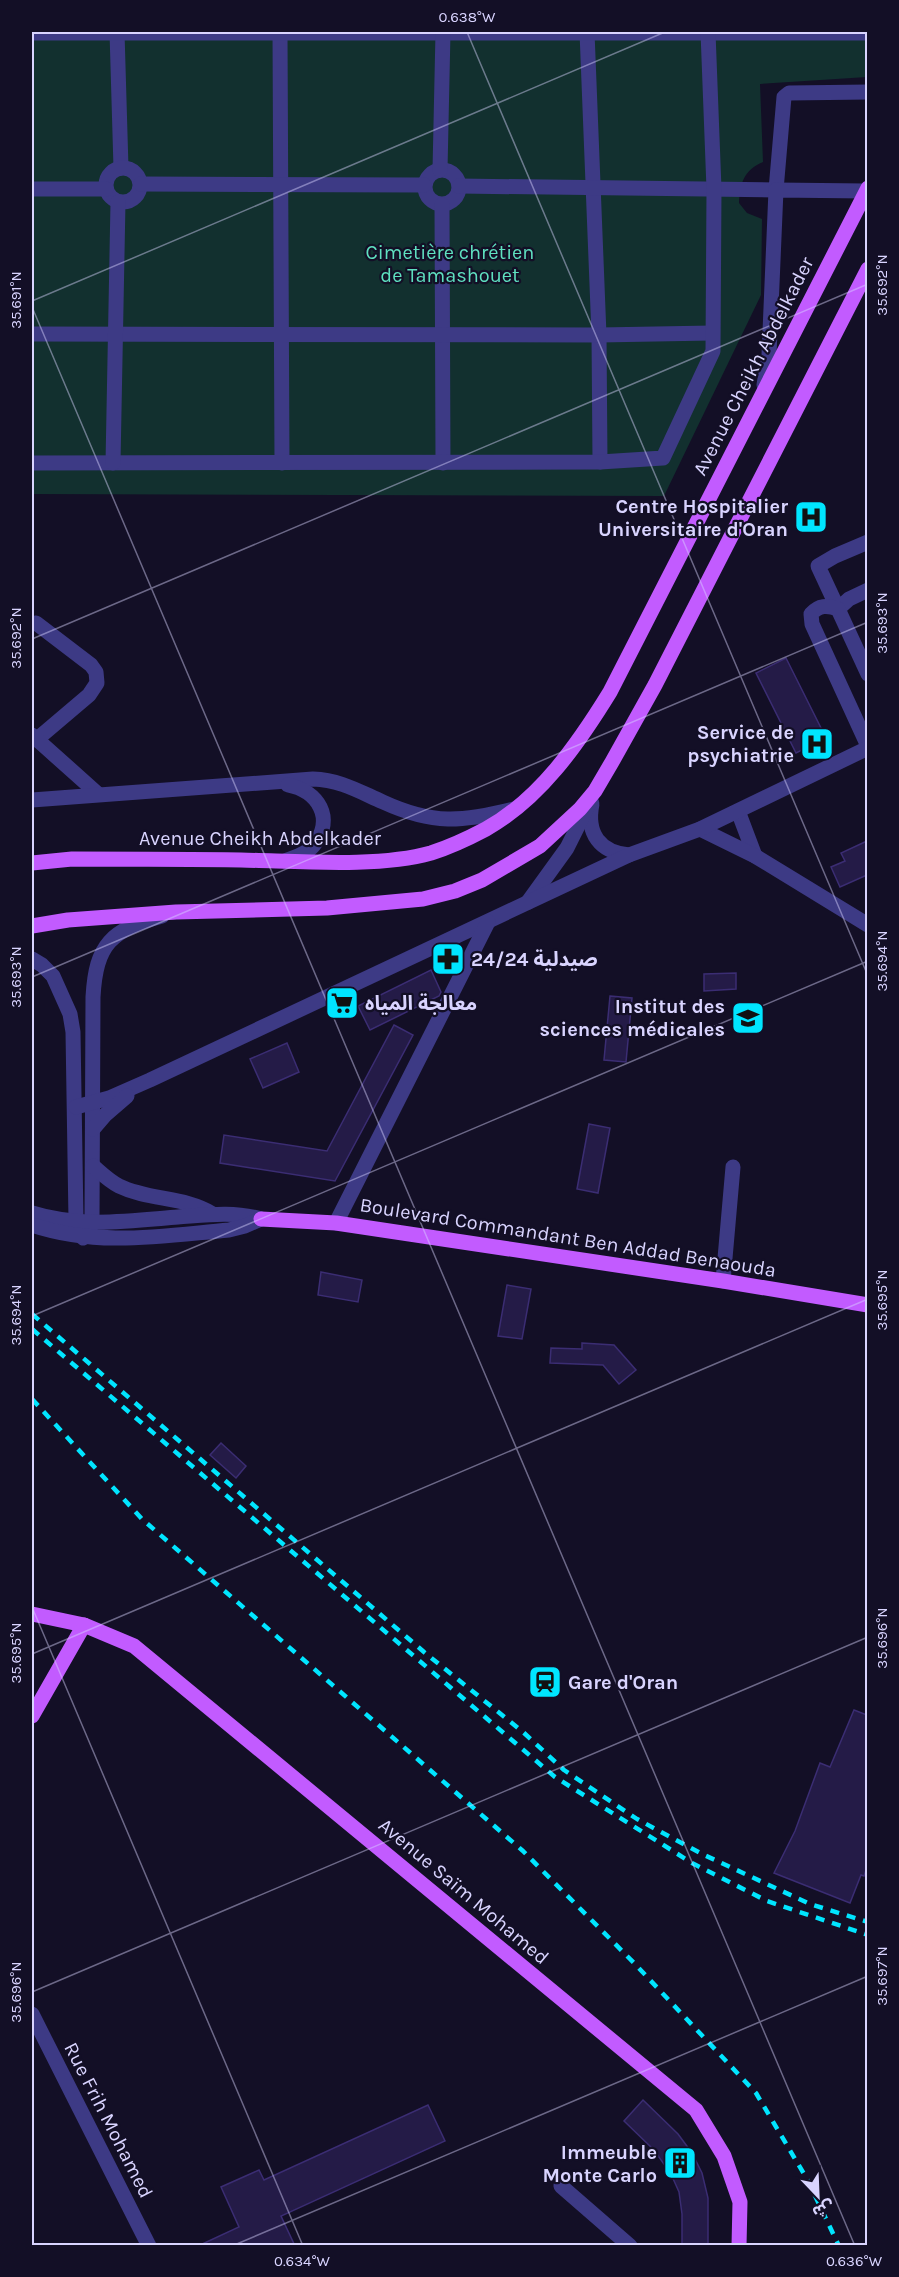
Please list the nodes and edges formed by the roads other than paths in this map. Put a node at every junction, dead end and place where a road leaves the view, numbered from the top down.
1 (117, 32) edge
2 (280, 32) edge
3 (443, 32) edge
4 (587, 32) edge
5 (708, 32) edge
6 (821, 32) edge
7 (32, 33) edge
8 (867, 33) edge
9 (867, 92) edge
10 (122, 168) junction
11 (440, 170) junction
12 (141, 184) junction
13 (281, 185) junction
14 (424, 185) junction
15 (459, 186) junction
16 (32, 189) edge
17 (106, 189) junction
18 (592, 189) junction
19 (714, 189) junction
20 (776, 190) junction
21 (867, 190) edge
22 (118, 202) junction
23 (442, 205) junction
24 (867, 269) edge
25 (712, 333) junction
26 (32, 334) edge
27 (115, 334) junction
28 (281, 335) junction
29 (443, 335) junction
30 (599, 335) junction
31 (761, 396) junction
32 (600, 462) junction
33 (32, 463) edge
34 (113, 463) junction
35 (282, 463) junction
36 (444, 463) junction
37 (867, 542) edge
38 (867, 590) edge
39 (838, 609) junction
40 (36, 623) dead end
41 (867, 674) edge
42 (34, 737) edge
43 (867, 747) edge
44 (280, 783) junction
45 (595, 791) junction
46 (98, 794) junction
47 (32, 800) edge
48 (514, 809) junction
49 (738, 811) junction
50 (700, 829) junction
51 (629, 855) junction
52 (755, 856) junction
53 (285, 861) junction
54 (32, 863) edge
55 (526, 904) junction
56 (176, 912) junction
57 (488, 922) junction
58 (867, 925) edge
59 (32, 926) edge
60 (32, 959) edge
61 (132, 1089) junction
62 (92, 1103) junction
63 (76, 1107) junction
64 (93, 1130) junction
65 (93, 1166) junction
66 (734, 1167) dead end
67 (32, 1213) edge
68 (214, 1214) junction
69 (261, 1219) junction
70 (84, 1222) junction
71 (336, 1223) junction
72 (32, 1225) edge
73 (83, 1238) junction
74 (723, 1281) junction
75 (867, 1305) edge
76 (32, 1614) edge
77 (84, 1625) junction
78 (32, 1716) edge
79 (32, 2014) edge
80 (561, 2186) dead end
81 (149, 2246) edge
82 (630, 2246) edge
83 (740, 2246) edge

1 - 2 street
1 - 7 street
1 - 10 street
2 - 3 street
2 - 13 street
3 - 4 street
3 - 11 street
4 - 5 street
4 - 18 street
5 - 6 street
5 - 19 street
6 - 8 street
9 - 20 street
10 - 12 street
10 - 17 street
11 - 14 street
11 - 15 street
12 - 13 street
12 - 22 street
13 - 14 street
13 - 28 street
14 - 23 street
15 - 18 street
15 - 23 street
16 - 17 street
17 - 22 street
18 - 19 street
18 - 30 street
19 - 20 street
19 - 25 street
20 - 21 street
20 - 31 street
21 - 31 main road, Avenue Cheikh Abdelkader
22 - 27 street
23 - 29 street
24 - 45 main road
25 - 30 street
25 - 32 street
26 - 27 street
27 - 28 street
27 - 34 street
28 - 29 street
28 - 35 street
29 - 30 street
29 - 36 street
30 - 32 street
31 - 48 main road, Avenue Cheikh Abdelkader
32 - 36 street
33 - 34 street
34 - 35 street
35 - 36 street
37 - 39 street
38 - 39 street
39 - 41 street
39 - 43 street
40 - 42 street
42 - 46 street
43 - 49 street
44 - 46 street
44 - 48 street
44 - 53 street
45 - 51 street
45 - 55 street
45 - 56 main road
46 - 47 street
48 - 53 main road, Avenue Cheikh Abdelkader
49 - 50 street
49 - 52 street
50 - 51 street
50 - 52 street
51 - 55 street
52 - 58 street
53 - 54 main road, Avenue Cheikh Abdelkader
55 - 57 street
56 - 59 main road
56 - 62 street
57 - 61 street
57 - 71 street
60 - 63 street
61 - 62 street
61 - 64 street
62 - 63 street
62 - 64 street
63 - 70 street
64 - 65 street
65 - 68 street
65 - 70 street
66 - 74 street
67 - 70 street, Boulevard Commandant Ben Addad Benaouda
68 - 69 street, Boulevard Commandant Ben Addad Benaouda
68 - 70 street, Boulevard Commandant Ben Addad Benaouda
69 - 71 main road, Boulevard Commandant Ben Addad Benaouda
69 - 73 street, Boulevard Commandant Ben Addad Benaouda
70 - 73 street
71 - 74 main road, Boulevard Commandant Ben Addad Benaouda
72 - 73 street, Boulevard Commandant Ben Addad Benaouda
74 - 75 main road, Boulevard Commandant Ben Addad Benaouda
76 - 77 main road, Avenue Saïm Mohamed
77 - 78 main road
77 - 83 main road, Avenue Saïm Mohamed
79 - 81 street, Rue Frih Mohamed
80 - 82 street

